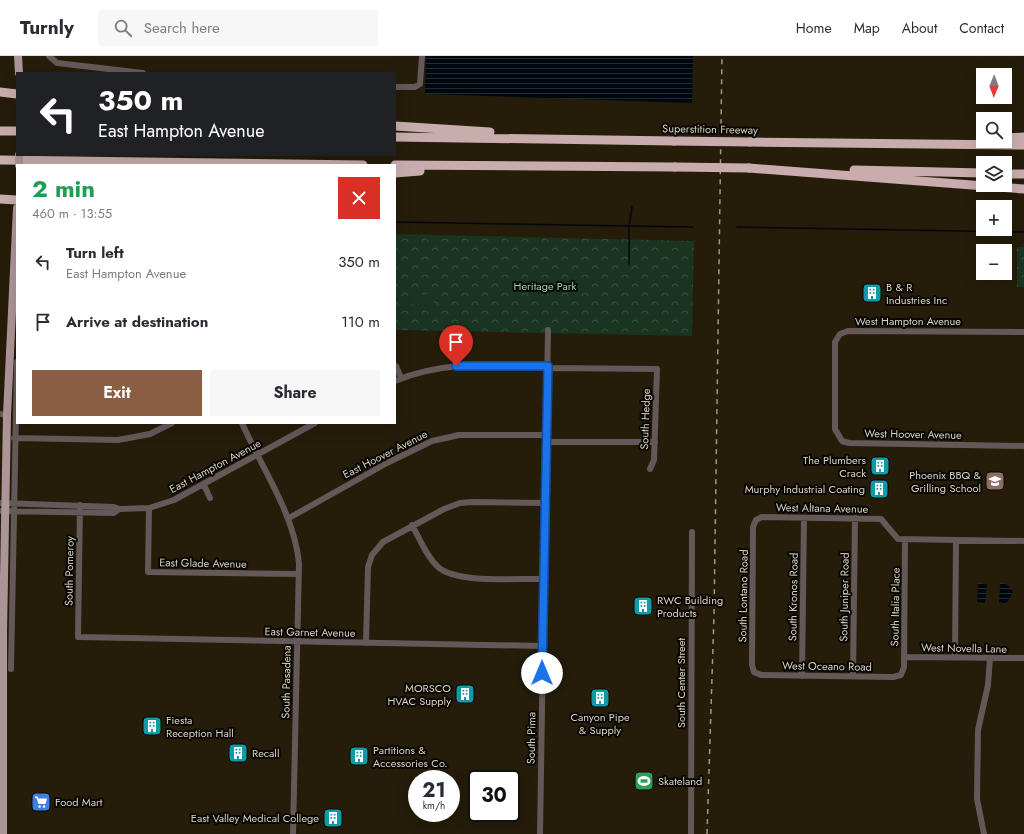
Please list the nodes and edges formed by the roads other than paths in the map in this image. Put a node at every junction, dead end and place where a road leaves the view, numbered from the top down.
1 (18, 56) edge
2 (49, 56) edge
3 (422, 56) edge
4 (18, 72) edge
5 (134, 72) edge
6 (396, 86) edge
7 (0, 92) edge
8 (16, 94) edge
9 (396, 126) edge
10 (0, 131) edge
11 (16, 131) edge
12 (396, 137) edge
13 (1012, 138) edge
14 (1024, 138) edge
15 (599, 140) junction
16 (976, 140) edge
17 (915, 143) junction
18 (1024, 145) edge
19 (0, 160) edge
20 (290, 164) edge
21 (396, 166) edge
22 (481, 167) junction
23 (748, 168) junction
24 (396, 173) edge
25 (976, 173) edge
26 (1012, 174) edge
27 (1024, 174) edge
28 (1024, 189) edge
29 (0, 199) edge
30 (16, 200) edge
31 (16, 284) edge
32 (548, 330) dead end
33 (1024, 332) edge
34 (15, 360) edge
35 (396, 366) dead end
36 (548, 367) junction
37 (402, 378) junction
38 (396, 381) edge
39 (834, 403) joint
40 (4, 414) edge
41 (169, 424) edge
42 (242, 424) edge
43 (313, 424) edge
44 (14, 438) junction
45 (546, 439) junction
46 (655, 442) junction
47 (1024, 446) edge
48 (257, 456) junction
49 (650, 469) dead end
50 (204, 485) junction
51 (3, 487) edge
52 (210, 498) dead end
53 (545, 503) junction
54 (6, 507) edge
55 (149, 508) junction
56 (80, 509) junction
57 (289, 518) junction
58 (804, 518) junction
59 (855, 518) junction
60 (756, 520) joint
61 (412, 525) junction
62 (692, 532) dead end
63 (906, 539) junction
64 (956, 540) junction
65 (1024, 540) edge
66 (2, 561) edge
67 (298, 574) junction
68 (544, 579) junction
69 (2, 633) edge
70 (78, 637) joint
71 (297, 643) junction
72 (366, 643) junction
73 (542, 646) junction
74 (904, 657) junction
75 (954, 658) junction
76 (990, 658) junction
77 (1024, 658) edge
78 (11, 669) dead end
79 (754, 672) joint
80 (901, 675) joint
81 (802, 676) junction
82 (853, 677) junction
83 (3, 834) edge
84 (293, 834) edge
85 (540, 834) edge
86 (691, 834) edge
87 (984, 834) edge

1 - 4 main road
2 - 5 street
3 - 6 street
7 - 8 highway
9 - 15 highway
10 - 11 highway
12 - 15 highway, Superstition Freeway
13 - 14 highway
15 - 17 highway, Superstition Freeway, bridge
16 - 17 highway
17 - 18 highway, Superstition Freeway
19 - 20 highway
21 - 22 highway
22 - 23 highway, bridge
22 - 24 highway
23 - 25 highway
23 - 28 highway
26 - 27 highway
29 - 30 highway
31 - 34 main road
32 - 36 street, South Pima
33 - 39 street, West Hampton Avenue
34 - 40 main road
34 - 44 street
35 - 37 street
36 - 37 street
36 - 45 street, South Pima
36 - 46 street, South Hedge
37 - 38 street
39 - 47 street, West Hoover Avenue
40 - 51 main road
41 - 44 street
42 - 48 street, South Pasadena
43 - 48 street, East Hampton Avenue
44 - 54 street
45 - 46 street, East Hoover Avenue
45 - 53 street, South Pima
45 - 57 street, East Hoover Avenue
46 - 49 street, South Hedge
48 - 50 street, East Hampton Avenue
48 - 57 street, South Pasadena
50 - 52 street
50 - 55 street, East Hampton Avenue
51 - 54 main road
53 - 61 street
53 - 68 street, South Pima
54 - 56 street, East Hampton Avenue
54 - 66 main road
54 - 78 street
55 - 56 street, East Hampton Avenue
55 - 67 street, East Glade Avenue
56 - 70 street, South Pomeroy
57 - 67 street, South Pasadena
58 - 59 street, West Altana Avenue
58 - 60 street, West Altana Avenue
58 - 81 street, South Kronos Road
59 - 63 street, West Altana Avenue
59 - 82 street, South Juniper Road
60 - 79 street, South Lontano Road
61 - 68 street
61 - 72 street
62 - 86 street, South Center Street
63 - 64 street, West Altana Avenue
63 - 74 street, South Italia Place
64 - 65 street, West Altana Avenue
64 - 75 street
66 - 69 main road
67 - 71 street, South Pasadena
68 - 73 street, South Pima
69 - 83 main road
70 - 71 street, East Garnet Avenue
71 - 72 street, East Garnet Avenue
71 - 84 street, South Pasadena
72 - 73 street, East Garnet Avenue
73 - 85 street, South Pima
74 - 75 street, West Novella Lane
74 - 80 street, South Italia Place
75 - 76 street, West Novella Lane
76 - 77 street, West Novella Lane
76 - 87 street
79 - 81 street, West Oceano Road
80 - 82 street, West Oceano Road
81 - 82 street, West Oceano Road

